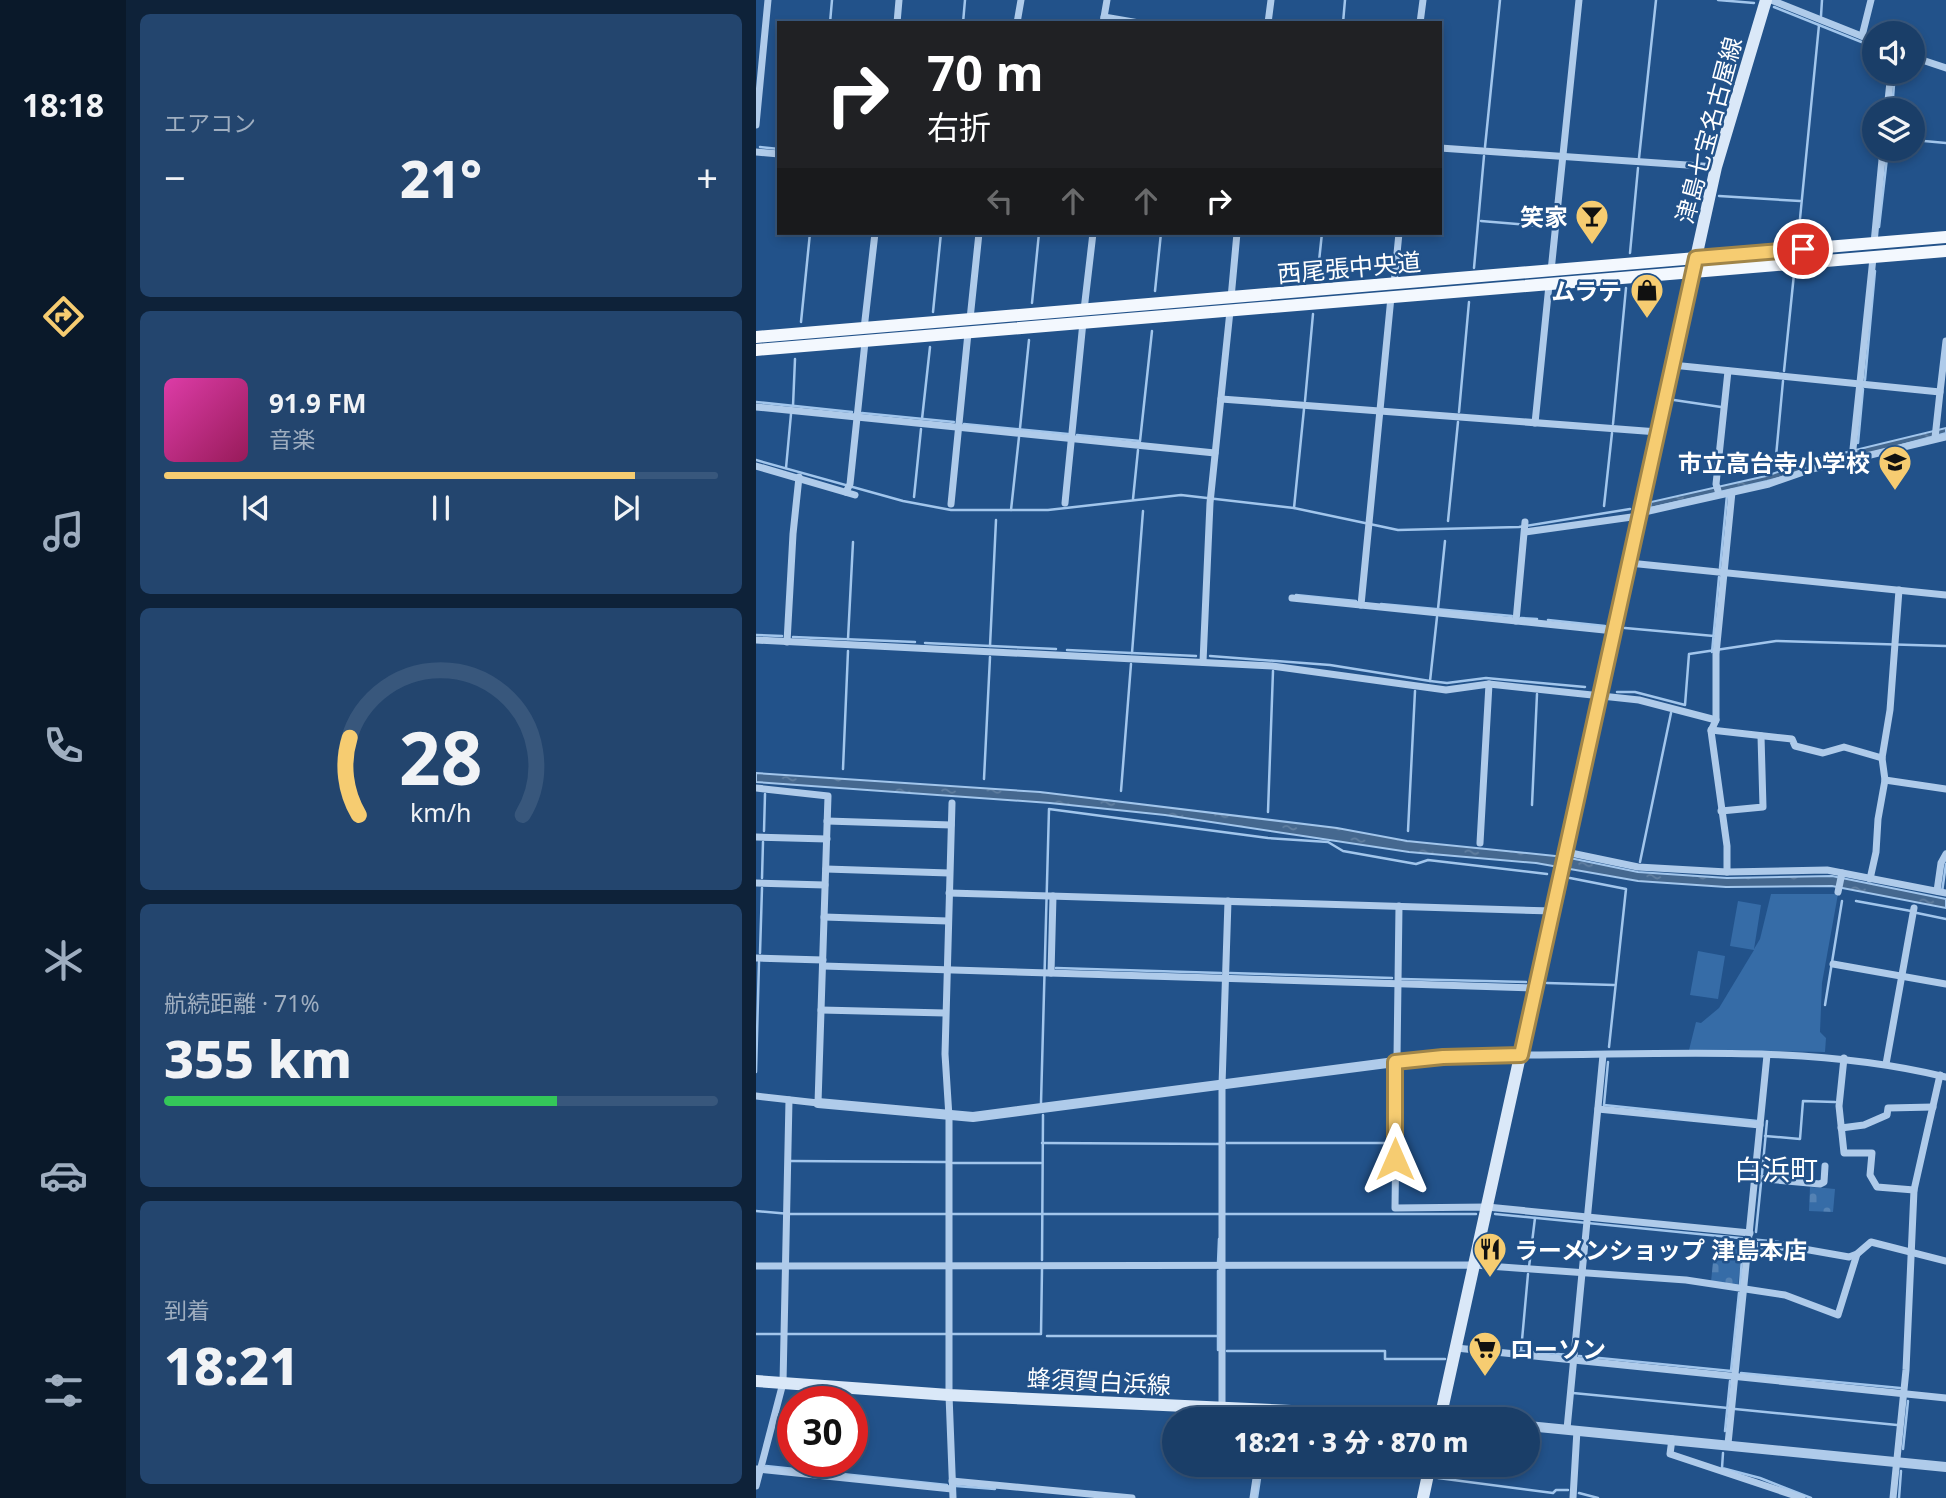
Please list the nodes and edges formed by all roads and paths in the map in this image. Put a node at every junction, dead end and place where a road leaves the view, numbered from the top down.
1 (768, 0) edge
2 (899, 0) edge
3 (1021, 0) edge
4 (1107, 0) edge
5 (1271, 0) edge
6 (1423, 0) edge
7 (1579, 0) edge
8 (1768, 0) edge
9 (1871, 0) edge
10 (1103, 20) edge
11 (897, 21) edge
12 (1017, 21) edge
13 (1268, 21) edge
14 (1420, 21) edge
15 (1866, 21) edge
16 (1862, 36) edge
17 (1925, 61) edge
18 (1946, 68) edge
19 (756, 125) edge
20 (1442, 148) edge
21 (756, 152) edge
22 (777, 154) edge
23 (1562, 157) junction
24 (1882, 161) edge
25 (1716, 167) junction
26 (875, 235) edge
27 (979, 235) edge
28 (1093, 235) edge
29 (1237, 235) edge
30 (1399, 235) edge
31 (1946, 237) edge
32 (1874, 243) junction
33 (1946, 251) edge
34 (1696, 258) junction
35 (1873, 258) junction
36 (1551, 271) junction
37 (1692, 274) junction
38 (1549, 285) junction
39 (1393, 291) junction
40 (1231, 304) junction
41 (1083, 317) junction
42 (969, 327) junction
43 (864, 335) junction
44 (756, 337) edge
45 (1946, 341) edge
46 (756, 350) edge
47 (1945, 362) edge
48 (1672, 365) junction
49 (1728, 371) junction
50 (1860, 385) junction
51 (1940, 391) junction
52 (1221, 399) junction
53 (756, 407) edge
54 (1381, 411) junction
55 (857, 417) junction
56 (1535, 423) junction
57 (958, 427) junction
58 (1658, 432) junction
59 (1936, 434) junction
60 (1946, 437) edge
61 (1072, 439) junction
62 (1215, 453) junction
63 (1855, 456) junction
64 (756, 466) edge
65 (799, 477) junction
66 (1718, 490) junction
67 (1732, 492) junction
68 (1065, 503) dead end
69 (951, 504) dead end
70 (1639, 514) junction
71 (1629, 563) junction
72 (1723, 573) junction
73 (1899, 590) junction
74 (1946, 595) edge
75 (1293, 598) dead end
76 (1361, 605) junction
77 (1516, 621) junction
78 (1614, 631) junction
79 (756, 640) edge
80 (787, 642) junction
81 (1203, 662) junction
82 (1489, 684) junction
83 (1600, 695) junction
84 (1716, 720) junction
85 (1711, 730) junction
86 (1761, 736) junction
87 (1882, 758) junction
88 (1885, 780) junction
89 (756, 788) edge
90 (1946, 789) edge
91 (952, 803) dead end
92 (1721, 811) junction
93 (827, 821) junction
94 (951, 825) junction
95 (756, 837) edge
96 (827, 839) junction
97 (1480, 843) dead end
98 (1565, 853) junction
99 (1946, 853) edge
100 (826, 869) junction
101 (1727, 872) junction
102 (949, 873) junction
103 (1841, 874) junction
104 (1870, 879) junction
105 (756, 883) edge
106 (825, 885) junction
107 (1838, 890) dead end
108 (1941, 892) edge
109 (949, 893) junction
110 (1049, 896) junction
111 (1228, 901) junction
112 (1399, 906) junction
113 (1914, 908) dead end
114 (1553, 911) junction
115 (824, 917) junction
116 (948, 921) junction
117 (756, 958) edge
118 (823, 963) junction
119 (1833, 964) dead end
120 (946, 970) junction
121 (1047, 973) junction
122 (1902, 976) junction
123 (1225, 977) junction
124 (1397, 982) junction
125 (1946, 984) edge
126 (1536, 988) junction
127 (821, 1010) junction
128 (945, 1013) junction
129 (1521, 1055) junction
130 (1602, 1055) junction
131 (1767, 1055) junction
132 (1844, 1058) junction
133 (1395, 1062) junction
134 (1886, 1065) junction
135 (1943, 1076) edge
136 (1222, 1085) junction
137 (756, 1096) edge
138 (789, 1100) junction
139 (818, 1103) junction
140 (1933, 1107) junction
141 (1598, 1109) junction
142 (949, 1117) junction
143 (1760, 1125) junction
144 (1842, 1128) junction
145 (1825, 1166) dead end
146 (1755, 1178) junction
147 (1914, 1190) junction
148 (1487, 1207) junction
149 (1587, 1221) junction
150 (1749, 1239) junction
151 (1910, 1250) junction
152 (1857, 1254) junction
153 (1946, 1261) edge
154 (1474, 1265) junction
155 (756, 1266) edge
156 (785, 1266) junction
157 (949, 1266) junction
158 (1223, 1267) junction
159 (1582, 1275) junction
160 (1744, 1290) junction
161 (1456, 1348) junction
162 (1573, 1360) junction
163 (1735, 1377) junction
164 (756, 1381) edge
165 (783, 1383) junction
166 (1904, 1394) junction
167 (949, 1395) junction
168 (1946, 1398) edge
169 (1183, 1407) edge
170 (1222, 1407) edge
171 (1444, 1407) edge
172 (1540, 1427) edge
173 (1572, 1430) junction
174 (1672, 1439) junction
175 (1728, 1444) junction
176 (1898, 1460) junction
177 (1946, 1467) edge
178 (758, 1469) edge
179 (1256, 1477) edge
180 (1427, 1477) edge
181 (952, 1485) junction
182 (756, 1486) edge
183 (953, 1498) edge
184 (1132, 1498) edge
185 (1253, 1498) edge
186 (1423, 1498) edge
187 (1573, 1498) edge
188 (1802, 1498) edge
189 (1894, 1498) edge

1 - 19 street
2 - 11 street
3 - 12 street
4 - 10 street
5 - 13 street
6 - 14 street
7 - 23 street
8 - 16 street
8 - 25 main road, 津島七宝名古屋線
9 - 15 street
17 - 18 street
20 - 23 street
21 - 22 street
23 - 25 street
23 - 36 street
24 - 32 street
25 - 34 main road, 津島七宝名古屋線
26 - 43 street
27 - 42 street
28 - 41 street
29 - 40 street
30 - 39 street
31 - 32 main road, 西尾張中央道
32 - 34 main road, 西尾張中央道
33 - 35 main road, 西尾張中央道
34 - 36 main road, 西尾張中央道
34 - 37 main road, 津島七宝名古屋線
35 - 37 main road, 西尾張中央道
35 - 50 street
36 - 39 main road, 西尾張中央道
37 - 38 main road, 西尾張中央道
37 - 48 main road, 津島七宝名古屋線
38 - 39 main road, 西尾張中央道
38 - 56 street
39 - 40 main road, 西尾張中央道
39 - 54 street
40 - 41 main road, 西尾張中央道
40 - 52 street
41 - 42 main road, 西尾張中央道
41 - 61 street
42 - 43 main road, 西尾張中央道
42 - 57 street
43 - 44 main road, 西尾張中央道
43 - 46 main road, 西尾張中央道
43 - 55 street
45 - 47 street
47 - 51 street
48 - 49 street
48 - 58 main road, 津島七宝名古屋線
49 - 50 street
49 - 66 street
50 - 51 street
50 - 63 street
51 - 59 street
52 - 54 street
52 - 62 street
53 - 55 street
54 - 56 street
54 - 76 street
55 - 57 street
55 - 65 street
56 - 58 street
57 - 61 street
57 - 69 street
58 - 70 main road, 津島七宝名古屋線
59 - 60 street
59 - 63 street
61 - 62 street
61 - 68 street
62 - 81 street
63 - 67 street
64 - 65 street
65 - 80 street
66 - 67 street
66 - 70 street
67 - 72 street
70 - 71 main road, 津島七宝名古屋線
70 - 77 street
71 - 72 street
71 - 78 main road, 津島七宝名古屋線
72 - 73 street
72 - 84 street
73 - 74 street
73 - 87 street
75 - 76 street
76 - 77 street
77 - 78 street
78 - 83 main road, 津島七宝名古屋線
79 - 80 street
80 - 81 street
81 - 82 street
82 - 83 street
82 - 97 street
83 - 84 street
83 - 98 main road, 津島七宝名古屋線
84 - 85 street
85 - 86 street
85 - 92 street
86 - 87 street
86 - 92 street
87 - 88 street
88 - 90 street
88 - 104 street
89 - 93 street
91 - 94 street
92 - 101 street
93 - 94 street
93 - 96 street
94 - 102 street
95 - 96 street
96 - 100 street
98 - 101 street
98 - 114 main road, 津島七宝名古屋線
99 - 108 street
100 - 102 street
100 - 106 street
101 - 103 street
102 - 109 street
103 - 104 street
103 - 107 street
104 - 108 street
105 - 106 street
106 - 115 street
109 - 110 street
109 - 116 street
110 - 111 street
110 - 121 street
111 - 112 street
111 - 123 street
112 - 114 street
112 - 124 street
113 - 122 street
114 - 126 main road, 津島七宝名古屋線
115 - 116 street
115 - 118 street
116 - 120 street
117 - 118 street
118 - 120 street
118 - 127 street
119 - 122 street
120 - 121 street
120 - 128 street
121 - 123 street
122 - 125 street
122 - 134 street
123 - 124 street
123 - 136 street
124 - 126 street
124 - 133 street
126 - 129 main road, 津島七宝名古屋線
127 - 128 street
127 - 139 street
128 - 142 street
129 - 130 street
129 - 133 street
129 - 148 main road, 津島七宝名古屋線
130 - 131 street
130 - 141 street
131 - 132 street
131 - 143 street
132 - 134 street
132 - 144 street
133 - 136 street
133 - 148 street
134 - 135 street
135 - 140 street
136 - 142 street
136 - 158 street
137 - 138 street
138 - 139 street
138 - 156 street
139 - 142 street
140 - 144 street
140 - 147 street
141 - 143 street
141 - 149 street
142 - 157 street
143 - 146 street
144 - 147 street
145 - 146 street
146 - 150 street
147 - 151 street
148 - 149 street
148 - 154 main road, 津島七宝名古屋線
149 - 150 street
149 - 159 street
150 - 152 street
150 - 160 street
151 - 152 street
151 - 153 street
151 - 166 street
152 - 160 street
154 - 158 street
154 - 159 street
154 - 161 main road, 津島七宝名古屋線
155 - 156 street
156 - 157 street
156 - 165 street
157 - 158 street
157 - 167 street
158 - 170 street
159 - 160 street
159 - 162 street
160 - 163 street
161 - 162 street
161 - 171 main road, 津島七宝名古屋線
162 - 163 street
162 - 173 street
163 - 166 street
163 - 175 street
164 - 165 main road, 蜂須賀白浜線
165 - 167 main road, 蜂須賀白浜線
165 - 178 street
166 - 168 street
166 - 176 street
167 - 169 main road, 蜂須賀白浜線
167 - 181 street
172 - 173 street
173 - 174 street
173 - 187 street
174 - 175 street
174 - 188 street
175 - 176 street
176 - 177 street
176 - 189 street
178 - 181 street
178 - 182 street
179 - 185 street
180 - 186 main road
181 - 183 street
181 - 184 street

